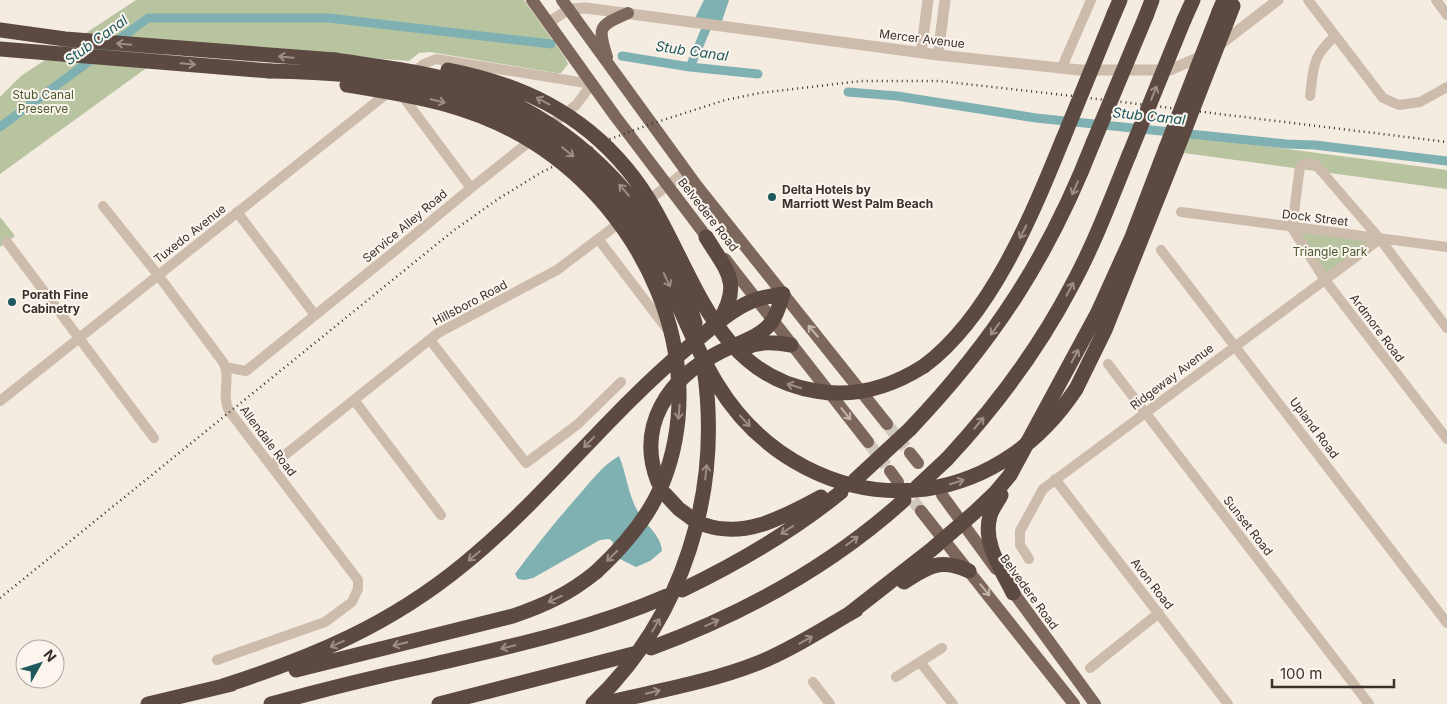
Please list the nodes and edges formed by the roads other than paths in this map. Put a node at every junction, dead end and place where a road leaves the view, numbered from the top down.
1 (532, 0) edge
2 (928, 0) edge
3 (945, 0) edge
4 (1091, 0) edge
5 (1152, 0) edge
6 (1193, 0) edge
7 (1278, 0) edge
8 (1308, 0) edge
9 (1436, 0) edge
10 (1228, 4) edge
11 (565, 5) edge
12 (1117, 7) edge
13 (628, 13) junction
14 (1447, 15) edge
15 (548, 22) junction
16 (0, 30) edge
17 (1334, 36) junction
18 (0, 48) edge
19 (921, 53) junction
20 (938, 55) junction
21 (335, 60) junction
22 (610, 66) junction
23 (1062, 67) junction
24 (270, 71) junction
25 (592, 84) junction
26 (396, 86) junction
27 (1447, 87) edge
28 (1310, 96) dead end
29 (1171, 150) junction
30 (686, 171) junction
31 (667, 186) junction
32 (470, 188) junction
33 (103, 206) dead end
34 (237, 212) junction
35 (1181, 212) dead end
36 (1292, 228) junction
37 (706, 237) junction
38 (1380, 239) junction
39 (599, 240) junction
40 (7, 242) dead end
41 (1447, 247) edge
42 (1162, 250) dead end
43 (158, 275) junction
44 (1325, 280) junction
45 (783, 294) junction
46 (756, 299) junction
47 (314, 315) junction
48 (772, 322) junction
49 (717, 324) junction
50 (1447, 328) edge
51 (667, 330) dead end
52 (79, 338) junction
53 (430, 340) junction
54 (791, 345) junction
55 (1235, 346) junction
56 (1108, 364) dead end
57 (226, 367) junction
58 (692, 369) junction
59 (622, 382) dead end
60 (354, 400) junction
61 (0, 401) edge
62 (1145, 413) junction
63 (887, 424) tunnel mouth
64 (154, 438) dead end
65 (1447, 439) edge
66 (868, 442) tunnel mouth
67 (910, 453) tunnel mouth
68 (918, 464) dead end
69 (271, 466) junction
70 (890, 471) tunnel mouth
71 (1010, 475) junction
72 (1056, 479) junction
73 (898, 482) tunnel mouth
74 (847, 485) junction
75 (917, 488) dead end
76 (942, 495) dead end
77 (904, 500) dead end
78 (921, 511) tunnel mouth
79 (441, 515) dead end
80 (962, 523) junction
81 (943, 539) junction
82 (1029, 559) dead end
83 (969, 571) junction
84 (682, 590) dead end
85 (1013, 593) junction
86 (667, 596) dead end
87 (1159, 613) junction
88 (849, 614) junction
89 (1447, 623) edge
90 (651, 648) dead end
91 (942, 648) dead end
92 (633, 654) dead end
93 (217, 660) dead end
94 (920, 662) junction
95 (1090, 668) dead end
96 (896, 677) dead end
97 (813, 682) dead end
98 (223, 686) junction
99 (148, 704) edge
100 (271, 704) edge
101 (439, 704) edge
102 (593, 704) edge
103 (606, 704) edge
104 (830, 704) edge
105 (953, 704) edge
106 (1074, 704) edge
107 (1095, 704) edge
108 (1228, 704) edge
109 (1369, 704) edge

1 - 15 main road, Belvedere Road
2 - 19 street
3 - 20 street
4 - 23 street
5 -> 74 highway, bridge
75 -> 6 highway, bridge
7 - 23 street, Mercer Avenue
8 - 17 street
9 - 14 street
10 - 29 highway, bridge
11 - 13 street, Mercer Avenue
11 - 15 street
11 - 22 main road, Belvedere Road
12 -> 21 highway, bridge
13 - 19 street, Mercer Avenue
13 - 22 main road
15 - 25 main road, Belvedere Road
21 -> 16 highway
17 - 27 street
17 - 28 street
18 -> 24 highway
19 - 20 street, Mercer Avenue
20 - 23 street, Mercer Avenue
102 -> 21 highway, bridge
22 - 30 main road, Belvedere Road
24 -> 29 highway, bridge
24 -> 98 highway, bridge
25 - 26 street, Tuxedo Avenue
25 - 31 main road, Belvedere Road
25 - 32 street, Service Alley Road
26 - 32 street
26 - 34 street, Tuxedo Avenue
71 -> 29 highway
30 - 31 street, Hillsboro Road
30 - 45 main road, Belvedere Road
31 - 37 main road, Belvedere Road
31 - 39 street, Hillsboro Road
32 - 47 street, Service Alley Road
33 - 43 street
34 - 43 street, Tuxedo Avenue
34 - 47 street
35 - 36 street, Dock Street
36 - 38 street, Dock Street
36 - 38 street
36 - 44 street, Ardmore Road
37 - 46 main road, Belvedere Road
37 - 49 highway
38 - 41 street, Dock Street
38 - 44 street, Ridgeway Avenue
38 - 50 street
39 - 51 street
39 - 53 street, Hillsboro Road
40 - 52 street
42 - 55 street, Upland Road
43 - 52 street, Tuxedo Avenue
43 - 57 street
44 - 55 street, Ridgeway Avenue
44 - 65 street, Ardmore Road
45 - 46 highway
45 - 48 highway
63 -> 45 main road, Belvedere Road
46 - 48 main road, Belvedere Road
46 - 49 highway
47 - 57 street, Service Alley Road
48 - 54 main road, Belvedere Road
48 - 58 highway
49 -> 98 highway
52 - 61 street, Tuxedo Avenue
52 - 64 street
53 - 59 street
53 - 60 street, Hillsboro Road
54 - 58 highway
54 -> 66 main road, Belvedere Road
55 - 62 street, Ridgeway Avenue
55 - 89 street, Upland Road
56 - 62 street, Sunset Road
57 - 69 street, Allendale Road
58 - 74 highway
60 - 69 street, Hillsboro Road
60 - 79 street
62 - 72 street, Ridgeway Avenue
62 - 109 street, Sunset Road
67 - 68 main road
69 - 93 street, Allendale Road
70 - 73 main road
71 - 80 highway
71 - 85 highway
72 - 82 street, Ridgeway Avenue
72 - 87 street, Avon Road
74 -> 84 highway
76 - 80 main road, Belvedere Road
90 -> 77 highway
78 - 81 main road
80 - 81 highway
80 - 85 main road, Belvedere Road
81 - 83 main road
81 - 88 highway
83 - 88 highway
83 -> 106 main road
85 - 107 main road, Belvedere Road
86 -> 100 highway
87 - 95 street
87 - 108 street, Avon Road
103 -> 88 highway
91 - 94 street
92 - 101 highway
94 - 96 street
94 - 105 street
97 - 104 street
98 - 99 highway

